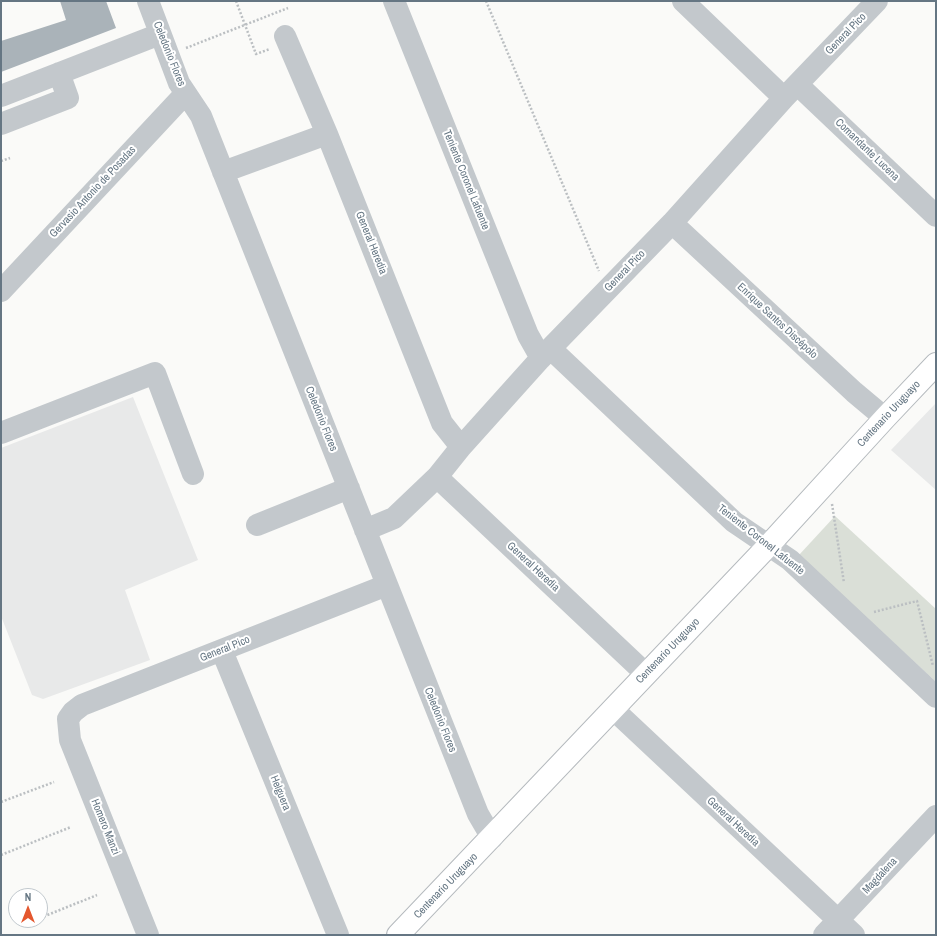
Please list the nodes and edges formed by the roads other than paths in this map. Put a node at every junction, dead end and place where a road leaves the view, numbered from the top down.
1 (148, 1) edge
2 (394, 1) edge
3 (683, 1) edge
4 (878, 1) edge
5 (160, 34) junction
6 (286, 39) road end
7 (59, 73) junction
8 (791, 91) junction
9 (185, 94) junction
10 (1, 96) edge
11 (1, 124) edge
12 (327, 134) junction
13 (223, 172) junction
14 (936, 216) edge
15 (672, 223) junction
16 (1, 291) edge
17 (546, 353) junction
18 (936, 364) edge
19 (885, 418) junction
20 (1, 433) edge
21 (461, 447) junction
22 (193, 474) dead end
23 (437, 477) junction
24 (348, 488) junction
25 (257, 525) dead end
26 (365, 530) junction
27 (769, 545) junction
28 (387, 585) junction
29 (222, 651) junction
30 (646, 674) junction
31 (936, 697) edge
32 (613, 709) junction
33 (68, 719) joint
34 (936, 816) edge
35 (492, 838) junction
36 (831, 928) edge
37 (148, 935) edge
38 (338, 935) edge
39 (398, 935) edge
40 (854, 935) edge

1 - 5 street, Celedonio Flores
2 - 17 street, Teniente Coronel Lafuente
3 - 8 street, Comandante Lucena
4 - 8 street, General Pico
5 - 7 street
5 - 9 street, Celedonio Flores
6 - 12 street, General Heredia
7 - 10 street
7 - 11 street
8 - 14 street, Comandante Lucena
8 - 15 street, General Pico
9 - 13 street, Celedonio Flores
9 - 16 street, Gervasio Antonio de Posadas
12 - 13 street
12 - 21 street, General Heredia
13 - 24 street, Celedonio Flores
15 - 17 street, General Pico
15 - 19 street, Enrique Santos Discépolo
17 - 21 street, General Pico
17 - 27 street, Teniente Coronel Lafuente
18 - 19 main road, Centenario Uruguayo
19 - 27 main road, Centenario Uruguayo
20 - 22 street
21 - 23 street, General Pico
23 - 26 street, General Pico
23 - 30 street, General Heredia
24 - 25 street
24 - 26 street, Celedonio Flores
26 - 28 street, Celedonio Flores
27 - 30 main road, Centenario Uruguayo
27 - 31 street, Teniente Coronel Lafuente
28 - 29 street, General Pico
28 - 35 street, Celedonio Flores
29 - 33 street, General Pico
29 - 38 street, Helguera
30 - 32 main road, Centenario Uruguayo
32 - 35 main road, Centenario Uruguayo
32 - 36 street, General Heredia
33 - 37 street, Homero Manzi
34 - 36 street, Magdalena
35 - 39 main road, Centenario Uruguayo
36 - 40 street, General Heredia

